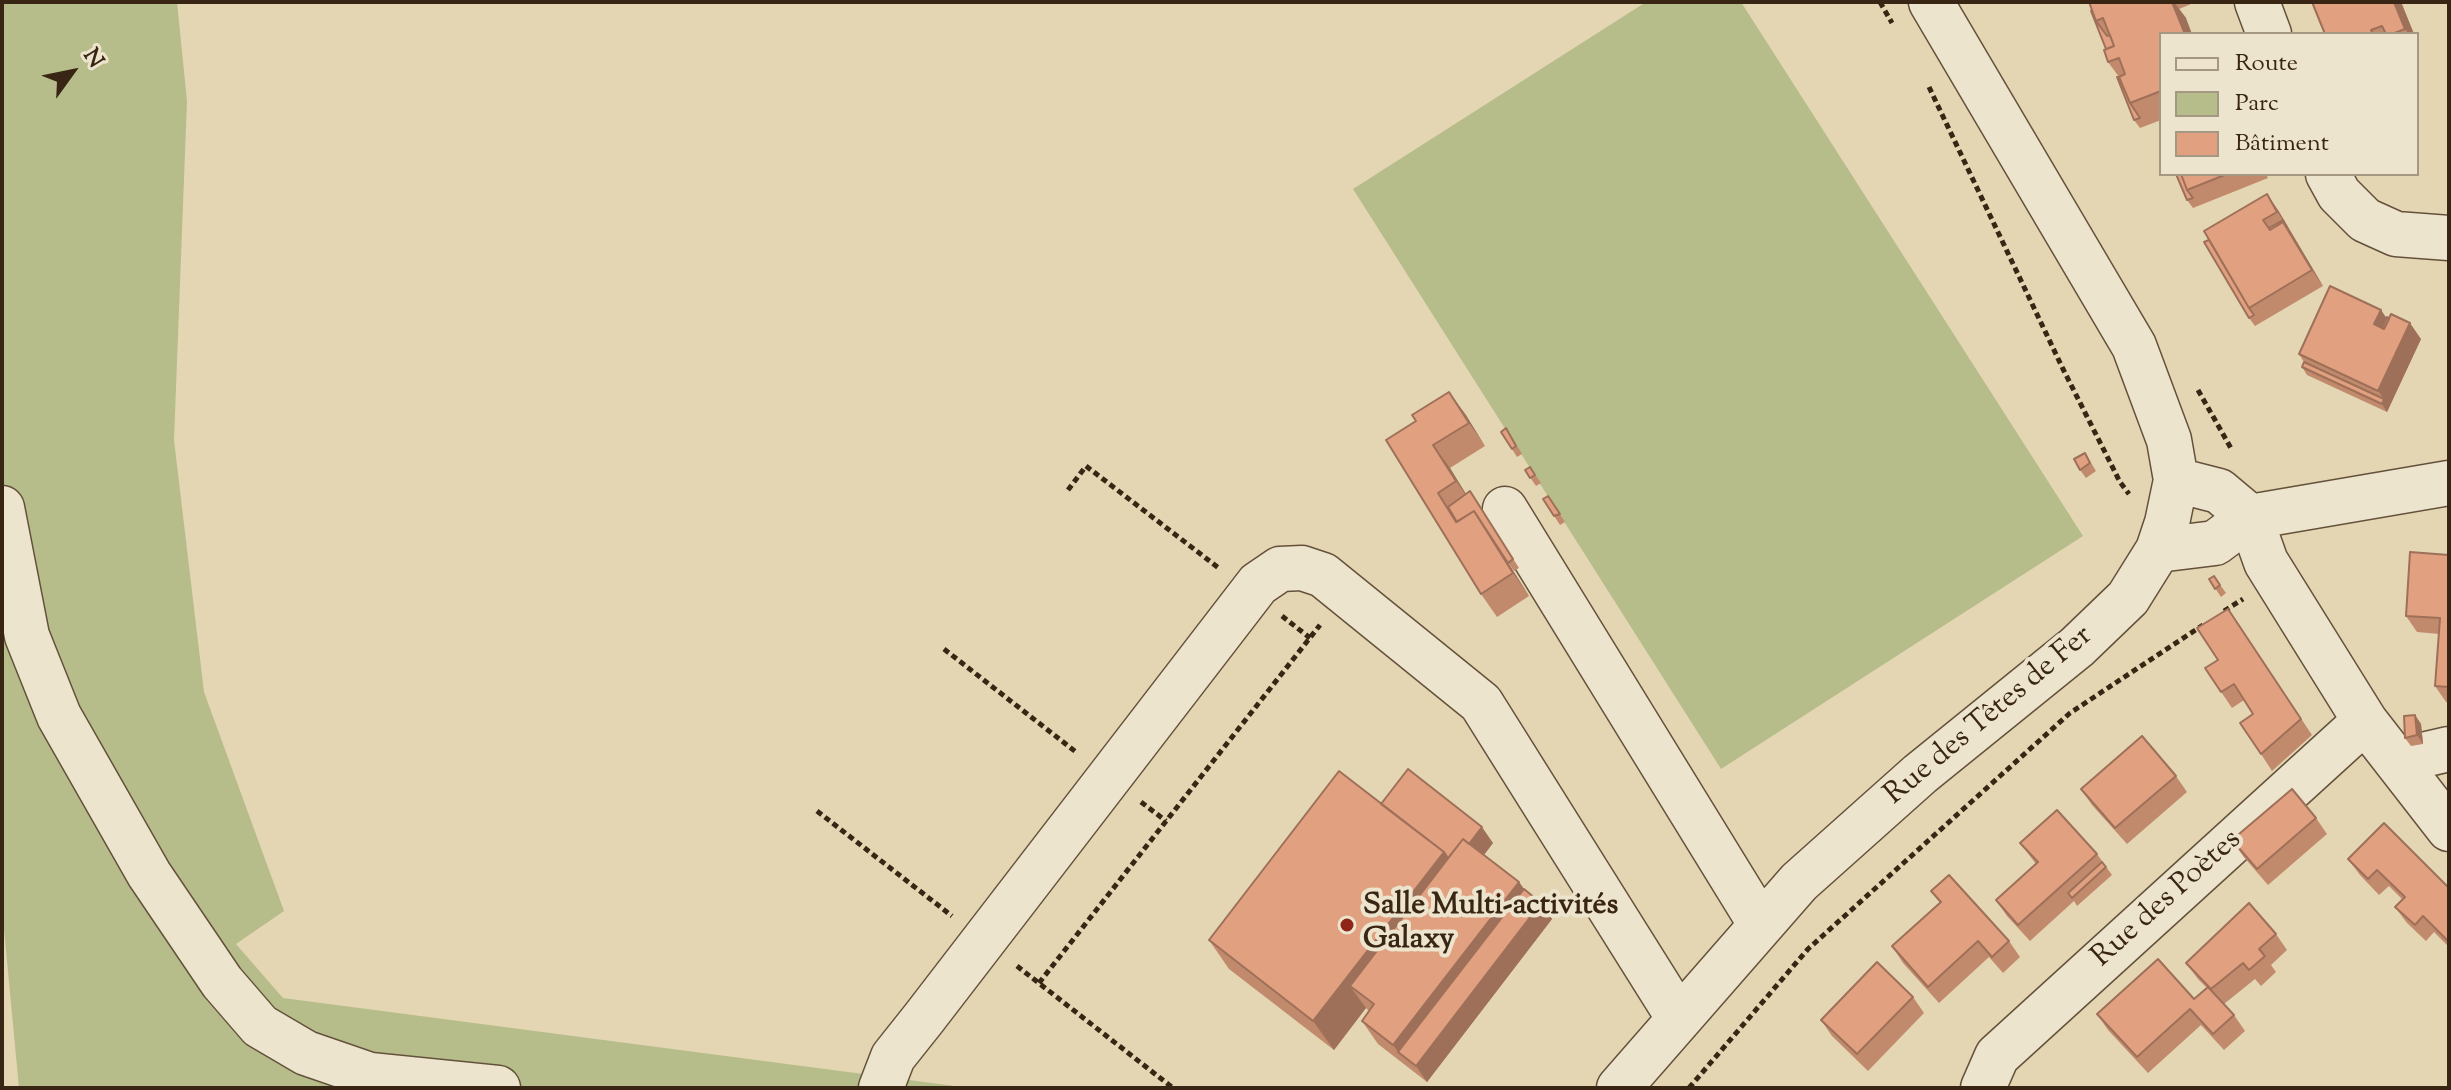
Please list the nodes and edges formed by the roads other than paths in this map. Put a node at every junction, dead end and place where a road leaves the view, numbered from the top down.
1 (1931, 2) edge
2 (2257, 2) edge
3 (2268, 32) edge
4 (2329, 176) edge
5 (2449, 238) edge
6 (2176, 480) junction
7 (2449, 483) edge
8 (2, 508) edge
9 (1505, 509) dead end
10 (2250, 517) junction
11 (2160, 543) junction
12 (2365, 721) junction
13 (2449, 749) edge
14 (2397, 761) junction
15 (2449, 829) edge
16 (1761, 925) junction
17 (1678, 1017) junction
18 (498, 1088) edge
19 (881, 1088) edge
20 (1619, 1088) edge
21 (1983, 1088) edge

1 - 6 street
2 - 3 street
4 - 5 street
6 - 10 street
6 - 11 street, Rue des Têtes de Fer
7 - 10 street
8 - 18 street
9 - 16 street
10 - 11 street
10 - 12 street
11 - 16 street, Rue des Têtes de Fer
12 - 14 street
12 - 21 street, Rue des Poètes
13 - 14 street
14 - 15 street
16 - 17 street, Rue des Têtes de Fer
17 - 19 street
17 - 20 street, Rue des Têtes de Fer

